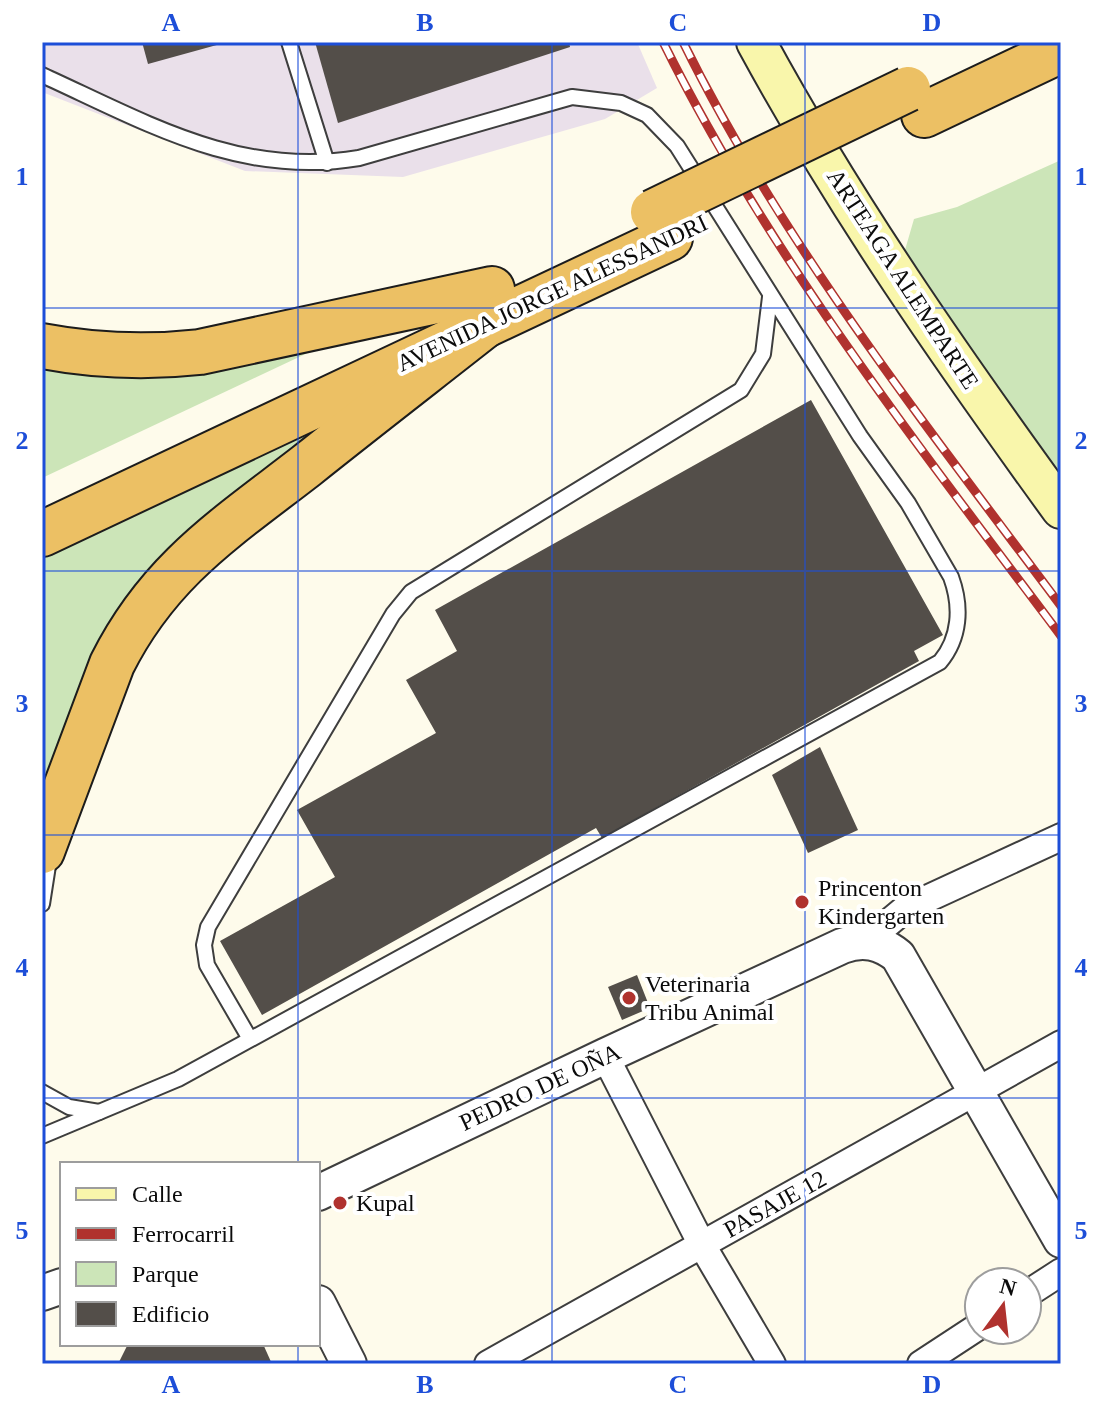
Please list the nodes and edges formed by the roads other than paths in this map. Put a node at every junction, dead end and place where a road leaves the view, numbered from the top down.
1 (289, 42) edge
2 (756, 42) edge
3 (1008, 42) edge
4 (1061, 50) edge
5 (42, 75) edge
6 (916, 102) junction
7 (327, 163) junction
8 (770, 297) junction
9 (490, 306) junction
10 (42, 346) edge
11 (42, 501) edge
12 (1061, 509) edge
13 (42, 534) edge
14 (1061, 837) edge
15 (46, 841) edge
16 (42, 904) edge
17 (870, 942) junction
18 (250, 1039) junction
19 (1061, 1044) edge
20 (605, 1056) junction
21 (977, 1091) junction
22 (42, 1092) edge
23 (99, 1112) junction
24 (42, 1136) edge
25 (320, 1192) edge
26 (1061, 1240) edge
27 (702, 1245) junction
28 (1061, 1272) edge
29 (1043, 1284) edge
30 (320, 1307) edge
31 (963, 1336) edge
32 (349, 1364) edge
33 (488, 1364) edge
34 (772, 1364) edge
35 (921, 1364) edge

1 - 7 lane
2 - 12 main road, ARTEAGA ALEMPARTE
3 - 6 highway, AVENIDA JORGE ALESSANDRI
4 - 6 highway, AVENIDA JORGE ALESSANDRI
5 - 7 lane
6 - 9 highway, AVENIDA JORGE ALESSANDRI
7 - 8 lane
8 - 18 lane
8 - 18 lane
9 - 10 highway
9 - 11 highway, AVENIDA JORGE ALESSANDRI
9 - 13 highway, AVENIDA JORGE ALESSANDRI
9 - 15 highway
14 - 17 street
15 - 16 lane
17 - 20 street, PEDRO DE OÑA
17 - 21 street
18 - 23 lane
19 - 21 street, PASAJE 12
20 - 25 street, PEDRO DE OÑA
20 - 27 street
21 - 26 street
21 - 27 street, PASAJE 12
22 - 23 lane
23 - 24 lane
27 - 33 street, PASAJE 12
27 - 34 street
28 - 29 street
30 - 32 street
31 - 35 street

